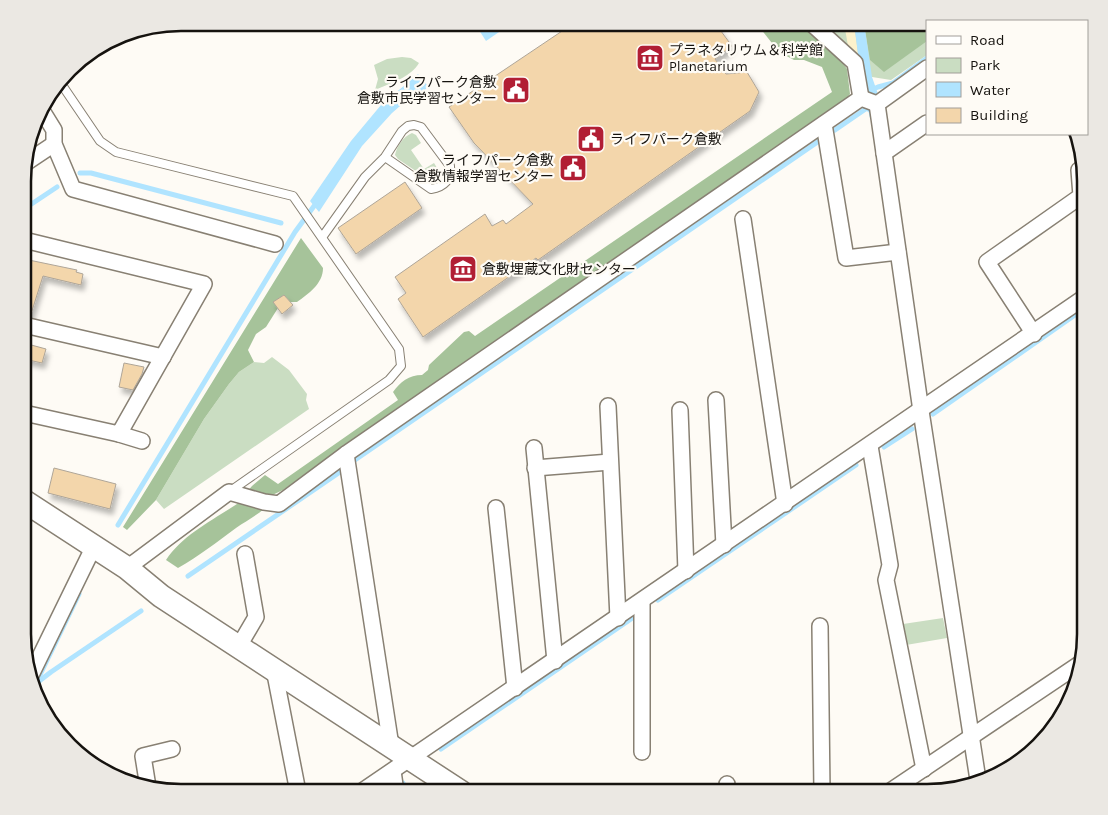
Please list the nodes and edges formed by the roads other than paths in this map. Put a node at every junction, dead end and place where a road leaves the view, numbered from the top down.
1 (821, 32) edge
2 (926, 69) edge
3 (64, 89) edge
4 (861, 98) junction
5 (877, 104) junction
6 (46, 118) edge
7 (824, 124) junction
8 (926, 124) edge
9 (54, 144) junction
10 (884, 153) junction
11 (384, 157) junction
12 (34, 158) edge
13 (1076, 200) edge
14 (743, 219) dead end
15 (323, 236) junction
16 (31, 242) edge
17 (275, 244) dead end
18 (898, 252) junction
19 (1076, 304) edge
20 (31, 327) edge
21 (1034, 334) junction
22 (163, 357) junction
23 (716, 400) dead end
24 (608, 406) dead end
25 (680, 410) dead end
26 (921, 411) junction
27 (32, 415) edge
28 (118, 434) junction
29 (142, 441) dead end
30 (870, 446) junction
31 (534, 448) dead end
32 (346, 454) junction
33 (610, 462) junction
34 (536, 468) junction
35 (230, 492) junction
36 (785, 504) junction
37 (32, 506) edge
38 (496, 508) dead end
39 (724, 545) junction
40 (94, 546) junction
41 (246, 554) dead end
42 (127, 568) junction
43 (686, 571) junction
44 (642, 601) junction
45 (618, 618) junction
46 (820, 626) dead end
47 (238, 646) junction
48 (555, 661) junction
49 (35, 666) edge
50 (274, 669) junction
51 (1073, 669) edge
52 (515, 688) junction
53 (972, 737) junction
54 (391, 746) junction
55 (172, 749) dead end
56 (642, 752) dead end
57 (402, 765) junction
58 (924, 769) junction
59 (977, 775) edge
60 (147, 780) edge
61 (296, 783) edge
62 (374, 783) edge
63 (398, 783) edge
64 (442, 783) edge
65 (822, 784) edge
66 (901, 784) edge

1 - 4 street
2 - 5 street
3 - 15 lane
4 - 5 street
4 - 7 street
5 - 10 street
6 - 9 street
7 - 18 street
7 - 32 street
8 - 10 street
9 - 12 street
9 - 17 street
10 - 18 street
11 - 11 lane
11 - 15 lane
13 - 21 street
14 - 36 street
15 - 35 lane
16 - 22 street
18 - 26 street
19 - 21 street
20 - 22 street
21 - 26 street
22 - 28 street
23 - 39 street
24 - 33 street
25 - 43 street
26 - 30 street
26 - 53 street
27 - 28 street
28 - 29 street
30 - 36 street
30 - 58 street
31 - 34 street
32 - 35 street
32 - 54 street
33 - 34 street
33 - 45 street
34 - 48 street
35 - 42 street
36 - 39 street
37 - 40 street
38 - 52 street
39 - 43 street
40 - 42 street
40 - 49 street
41 - 47 street
42 - 47 street
43 - 44 street
44 - 45 street
44 - 56 street
45 - 48 street
46 - 65 street
47 - 50 street
48 - 52 street
50 - 54 street
50 - 61 street
51 - 53 street
52 - 57 street
53 - 58 street
53 - 59 street
54 - 57 street
55 - 60 street
57 - 62 street
57 - 63 street
57 - 64 street
58 - 66 street

